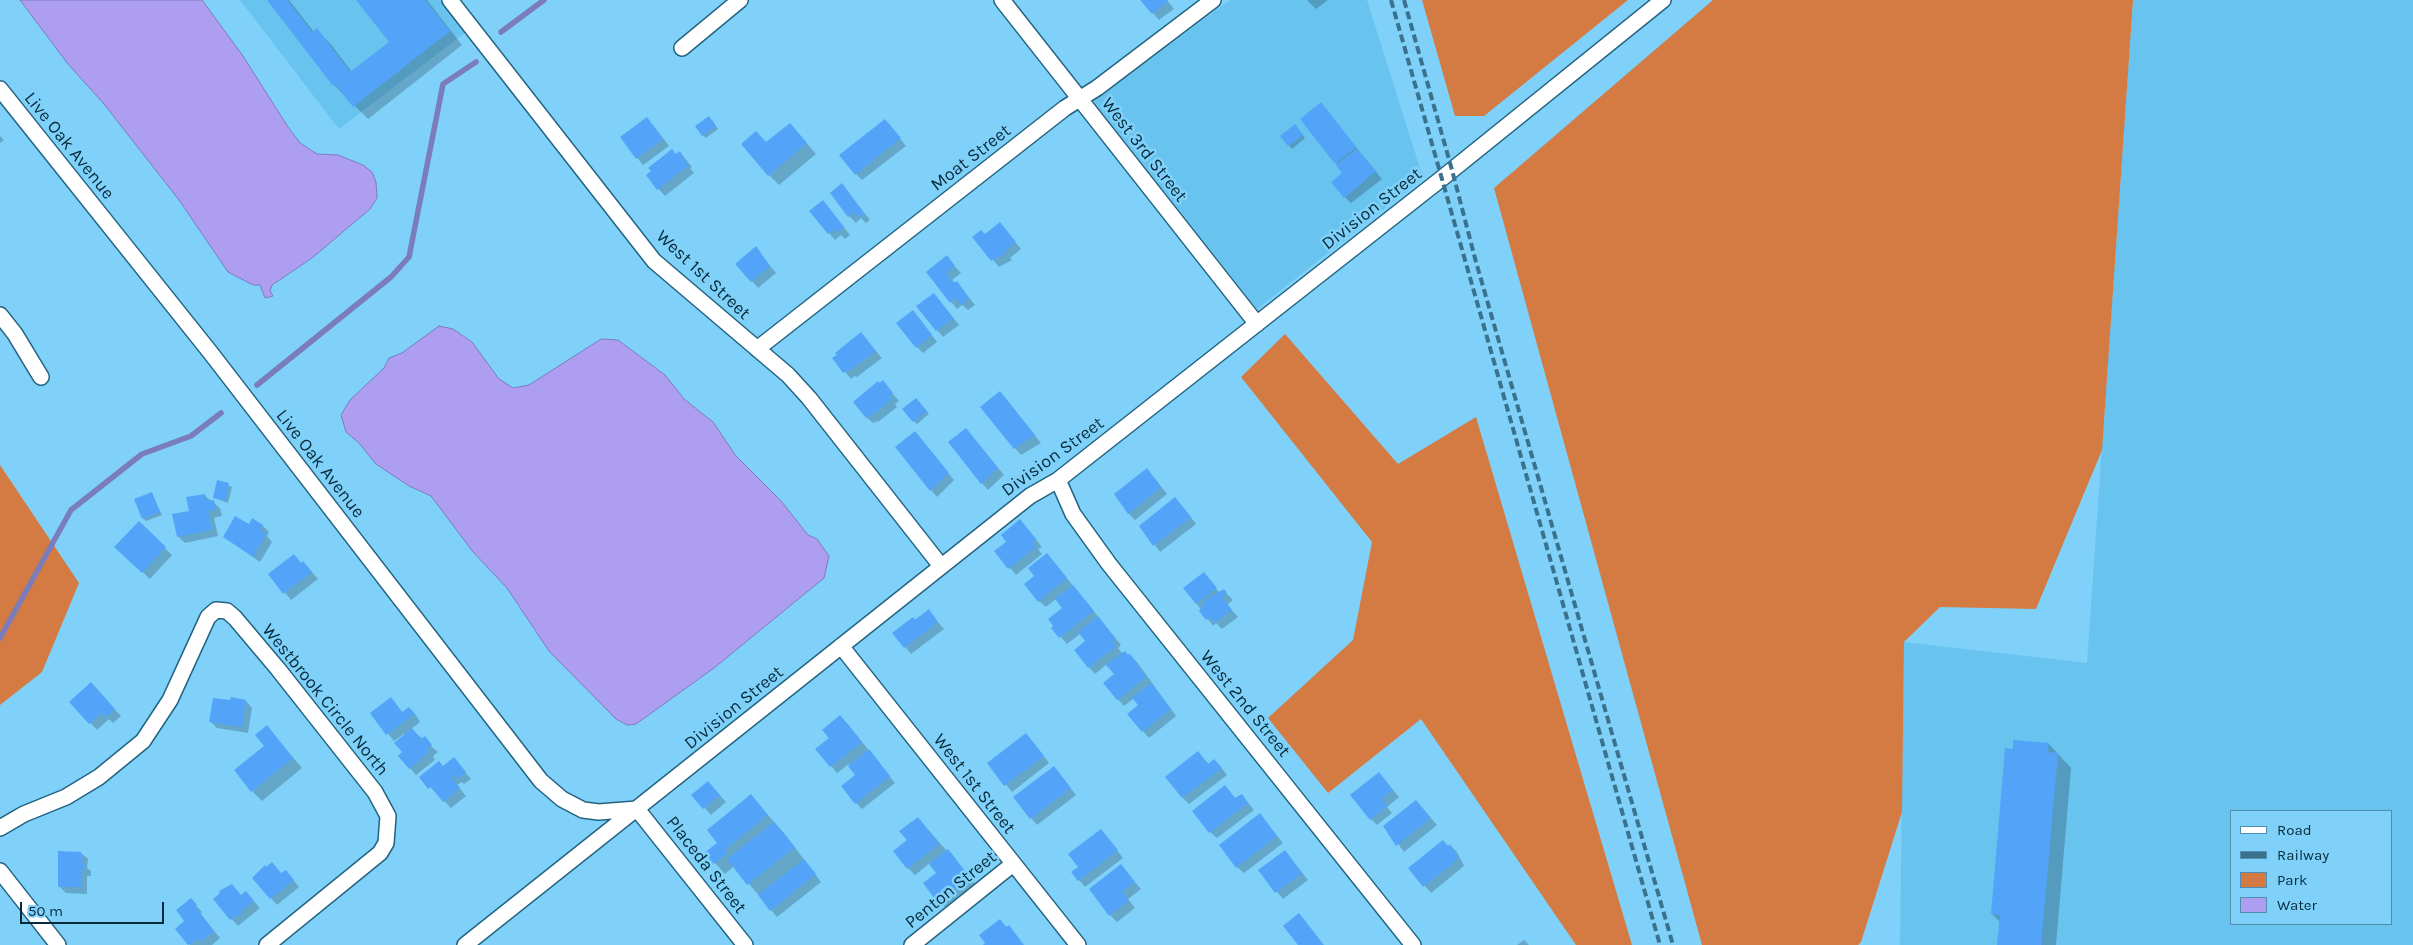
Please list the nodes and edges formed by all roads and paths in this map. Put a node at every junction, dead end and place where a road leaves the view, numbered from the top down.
1 (450, 0) edge
2 (740, 0) edge
3 (1002, 0) edge
4 (1213, 0) edge
5 (1663, 0) edge
6 (682, 48) dead end
7 (0, 89) edge
8 (1080, 99) junction
9 (0, 316) edge
10 (1256, 324) junction
11 (757, 349) junction
12 (41, 377) dead end
13 (1058, 480) junction
14 (941, 566) junction
15 (841, 646) junction
16 (637, 809) junction
17 (0, 828) edge
18 (1014, 864) junction
19 (0, 871) edge
20 (1405, 942) edge
21 (58, 945) edge
22 (267, 945) edge
23 (465, 945) edge
24 (745, 945) edge
25 (912, 945) edge
26 (1078, 945) edge

1 - 11 street, West 1st Street
2 - 6 street
3 - 8 street, West 3rd Street
4 - 8 street, Moat Street
5 - 10 street, Division Street
7 - 16 street, Live Oak Avenue
8 - 10 street, West 3rd Street
8 - 11 street, Moat Street
9 - 12 street
10 - 13 street, Division Street
11 - 14 street, West 1st Street
13 - 14 street, Division Street
13 - 20 street, West 2nd Street
14 - 15 street, Division Street
15 - 16 street, Division Street
15 - 18 street, West 1st Street
16 - 23 street, Division Street
16 - 24 street, Placeda Street
17 - 22 street, Westbrook Circle North
18 - 25 street, Penton Street
18 - 26 street, West 1st Street
19 - 21 street

